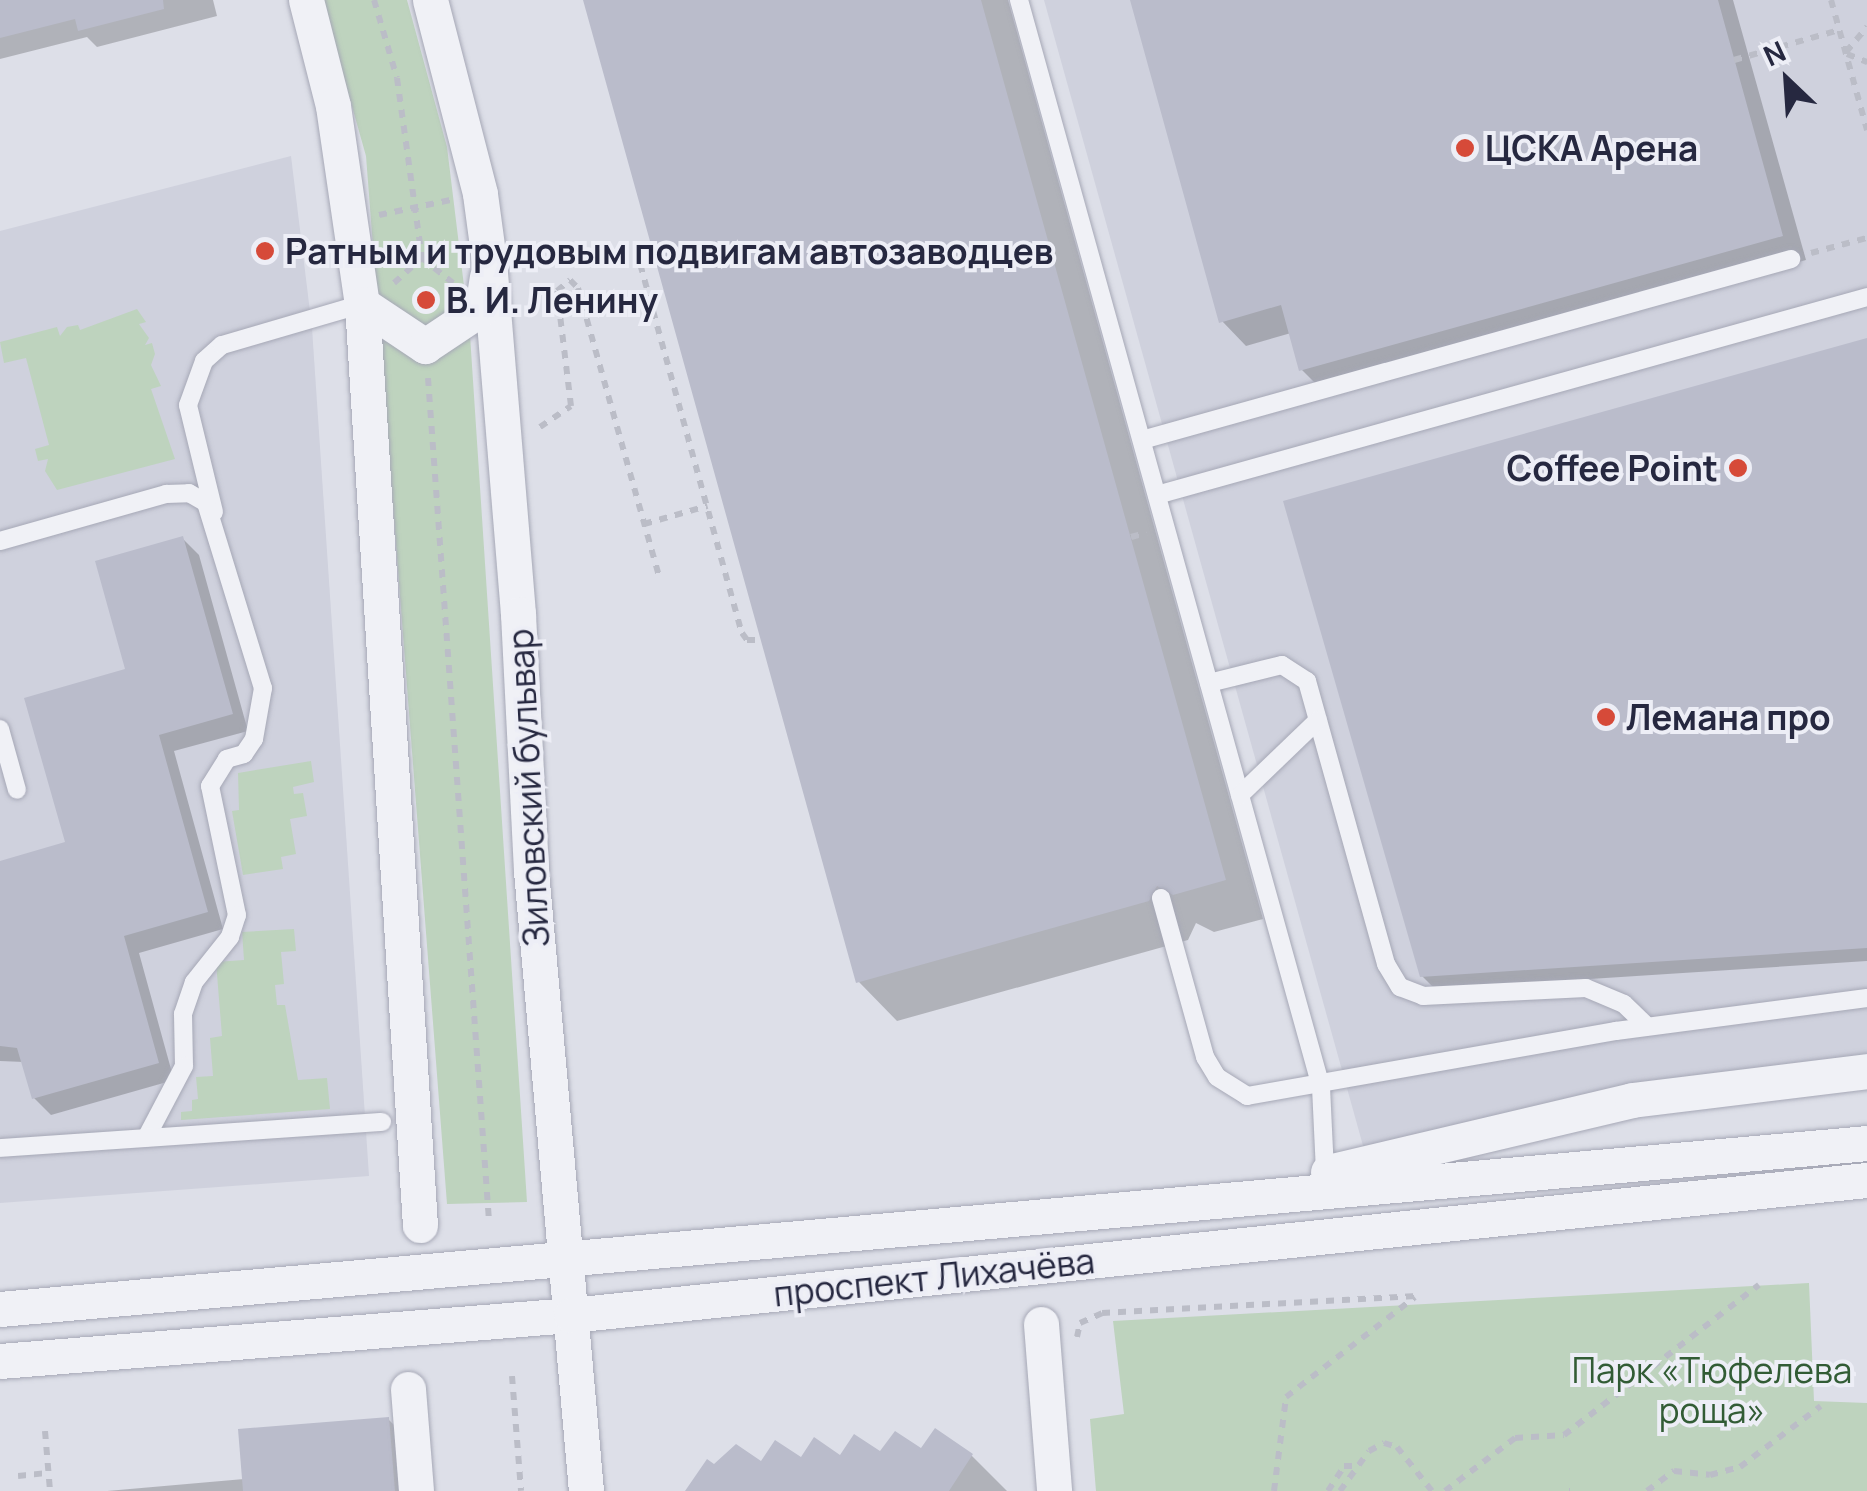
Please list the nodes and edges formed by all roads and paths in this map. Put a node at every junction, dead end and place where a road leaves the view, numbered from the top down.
1 (306, 0) edge
2 (374, 0) edge
3 (430, 0) edge
4 (1020, 0) edge
5 (1831, 0) edge
6 (1867, 27) edge
7 (1840, 30) junction
8 (1846, 53) junction
9 (1734, 60) dead end
10 (1867, 62) edge
11 (1867, 130) edge
12 (480, 194) junction
13 (415, 208) junction
14 (354, 220) junction
15 (1867, 238) edge
16 (636, 250) dead end
17 (1791, 259) joint
18 (489, 261) junction
19 (1867, 297) edge
20 (454, 298) dead end
21 (362, 304) junction
22 (426, 346) junction
23 (540, 427) dead end
24 (1142, 440) junction
25 (1157, 495) junction
26 (707, 506) junction
27 (644, 524) junction
28 (218, 527) junction
29 (0, 541) edge
30 (659, 576) dead end
31 (761, 640) dead end
32 (1209, 683) junction
33 (1318, 720) junction
34 (0, 729) edge
35 (17, 790) dead end
36 (1240, 795) junction
37 (1161, 898) dead end
38 (1867, 998) edge
39 (1646, 1026) junction
40 (1867, 1071) edge
41 (1321, 1087) junction
42 (382, 1122) dead end
43 (146, 1138) junction
44 (1867, 1143) edge
45 (0, 1148) edge
46 (1326, 1172) junction
47 (1867, 1180) edge
48 (1286, 1184) dead end
49 (490, 1220) dead end
50 (420, 1224) dead end
51 (562, 1263) junction
52 (1759, 1286) dead end
53 (0, 1309) edge
54 (571, 1315) junction
55 (1041, 1324) dead end
56 (1074, 1351) dead end
57 (0, 1362) edge
58 (512, 1376) dead end
59 (408, 1389) dead end
60 (1821, 1406) dead end
61 (45, 1431) dead end
62 (1355, 1466) junction
63 (48, 1473) junction
64 (18, 1476) dead end
65 (50, 1491) edge
66 (416, 1491) edge
67 (521, 1491) edge
68 (586, 1491) edge
69 (1054, 1491) edge
70 (1274, 1491) edge
71 (1328, 1491) edge
72 (1340, 1491) edge
73 (1432, 1491) edge
74 (1445, 1491) edge
75 (1646, 1491) edge

1 - 14 street
2 - 13 path
3 - 12 street, Зиловский бульвар
4 - 24 lane
5 - 7 path
6 - 8 path
7 - 8 path
7 - 9 path
8 - 10 path
8 - 11 path
12 - 13 path
12 - 18 street, Зиловский бульвар
13 - 14 path
13 - 20 path
14 - 21 street
15 - 17 path
16 - 26 path
17 - 24 lane
18 - 22 street, Зиловский бульвар
18 - 51 street, Зиловский бульвар
19 - 25 lane
21 - 22 street
21 - 28 lane
21 - 50 street
22 - 49 path
23 - 27 path
24 - 25 lane
25 - 32 lane
26 - 27 path
26 - 31 path
27 - 30 path
28 - 29 lane
28 - 43 lane
32 - 33 lane
32 - 36 lane
33 - 36 lane
33 - 39 lane
34 - 35 lane
36 - 41 lane
37 - 41 lane
38 - 39 lane
39 - 41 lane
40 - 46 street
41 - 46 lane
42 - 43 lane
43 - 45 lane
44 - 51 street, проспект Лихачёва
46 - 48 street
47 - 54 street, проспект Лихачёва
51 - 53 street, проспект Лихачёва
51 - 54 street, Зиловский бульвар
52 - 74 path
54 - 57 street, проспект Лихачёва
54 - 68 street, Зиловский бульвар
55 - 69 street
56 - 70 path
58 - 67 path
59 - 66 street
60 - 75 path
61 - 63 path
62 - 71 path
62 - 72 path
62 - 73 path
63 - 64 path
63 - 65 path

